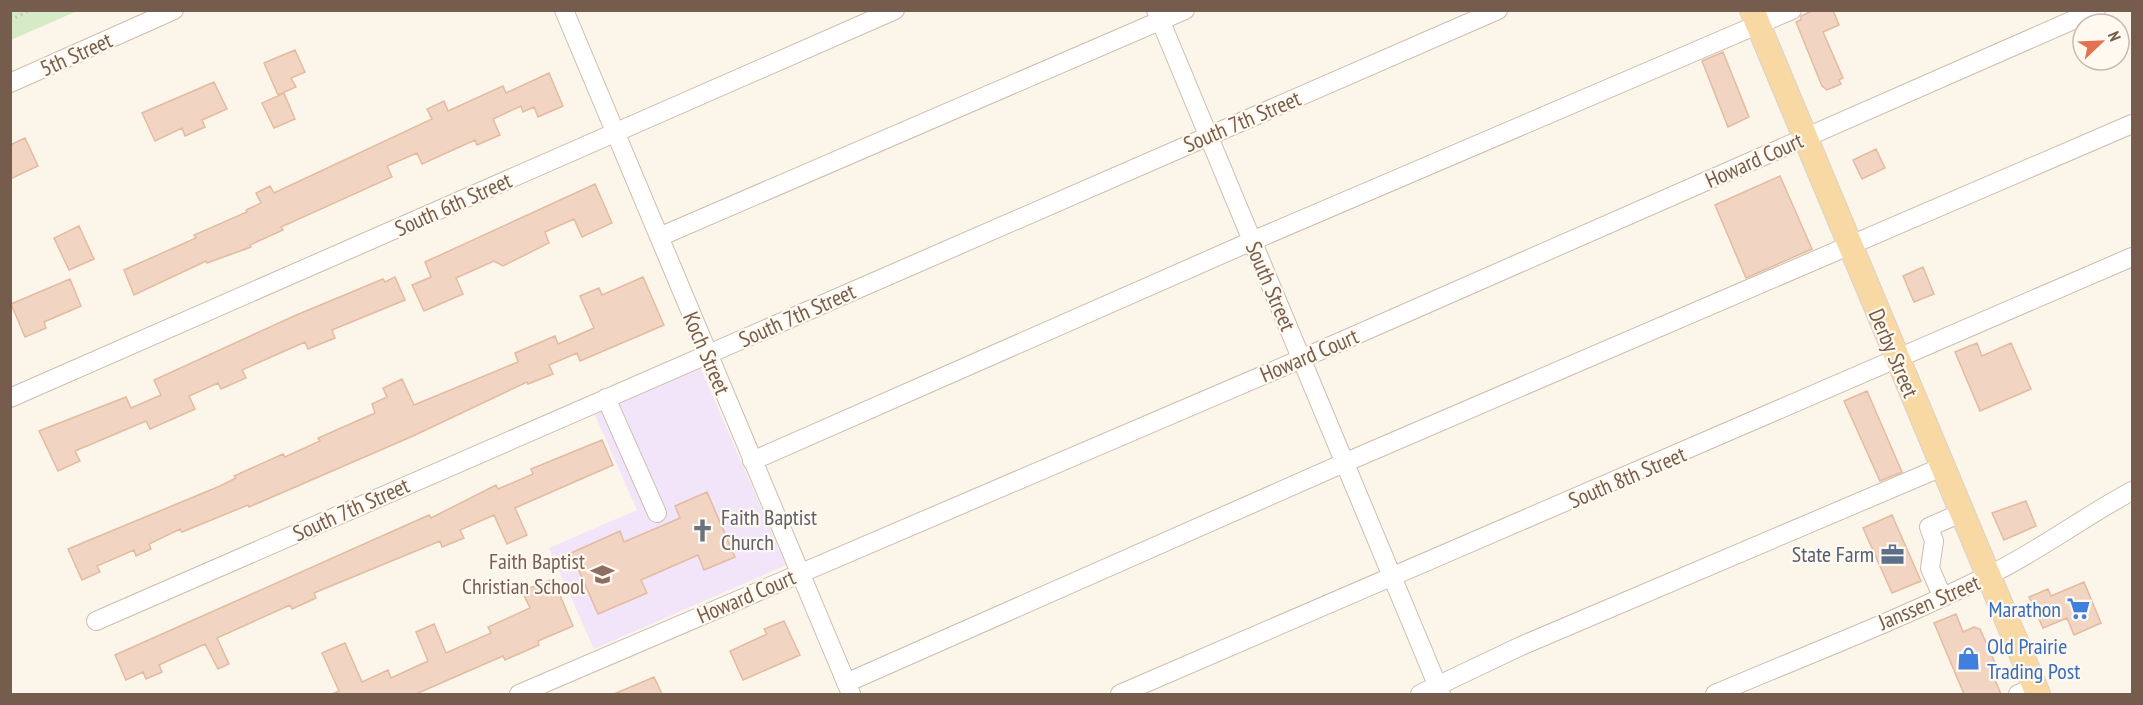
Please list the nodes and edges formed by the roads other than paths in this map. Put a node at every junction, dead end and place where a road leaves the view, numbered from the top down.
1 (174, 10) edge
2 (564, 10) edge
3 (895, 10) edge
4 (1185, 10) edge
5 (1498, 10) edge
6 (1792, 10) edge
7 (2096, 10) edge
8 (1158, 16) edge
9 (1755, 18) edge
10 (10, 83) edge
11 (2133, 124) edge
12 (616, 133) junction
13 (1208, 136) junction
14 (1804, 138) junction
15 (659, 237) junction
16 (1252, 241) junction
17 (1849, 245) junction
18 (2133, 257) edge
19 (708, 354) junction
20 (1301, 359) junction
21 (1898, 361) junction
22 (10, 398) edge
23 (606, 398) junction
24 (753, 461) junction
25 (1344, 462) junction
26 (1942, 467) junction
27 (2133, 491) edge
28 (657, 513) dead end
29 (1961, 513) junction
30 (800, 573) junction
31 (1988, 576) junction
32 (1392, 578) junction
33 (1942, 596) junction
34 (96, 621) dead end
35 (848, 689) edge
36 (1439, 691) edge
37 (2030, 692) edge
38 (519, 694) edge
39 (1120, 694) edge
40 (1420, 694) edge
41 (1715, 694) edge

1 - 10 street, 5th Street
2 - 12 street, Koch Street
3 - 12 street, South 6th Street
4 - 8 street
5 - 13 street, South 7th Street
6 - 9 street
7 - 14 street, Howard Court
8 - 13 street, South Street
8 - 15 street
9 - 14 main road, Derby Street
9 - 16 street
11 - 17 street
12 - 15 street, Koch Street
12 - 22 street, South 6th Street
13 - 16 street, South Street
13 - 19 street, South 7th Street
14 - 17 main road, Derby Street
14 - 20 street, Howard Court
15 - 19 street, Koch Street
16 - 20 street, South Street
16 - 24 street
17 - 21 main road, Derby Street
17 - 25 street
18 - 21 street, South 8th Street
19 - 23 street, South 7th Street
19 - 24 street, Koch Street
20 - 25 street, South Street
20 - 30 street, Howard Court
21 - 26 main road, Derby Street
21 - 32 street, South 8th Street
23 - 28 street
23 - 34 street, South 7th Street
24 - 30 street, Koch Street
25 - 32 street, South Street
25 - 35 street
26 - 29 main road, Derby Street
26 - 36 street
27 - 31 street, Janssen Street
29 - 31 main road, Derby Street
29 - 33 street
30 - 35 street, Koch Street
30 - 38 street, Howard Court
31 - 33 street, Janssen Street
31 - 37 main road, Derby Street
32 - 36 street, South Street
32 - 39 street, South 8th Street
33 - 41 street, Janssen Street
36 - 40 street

